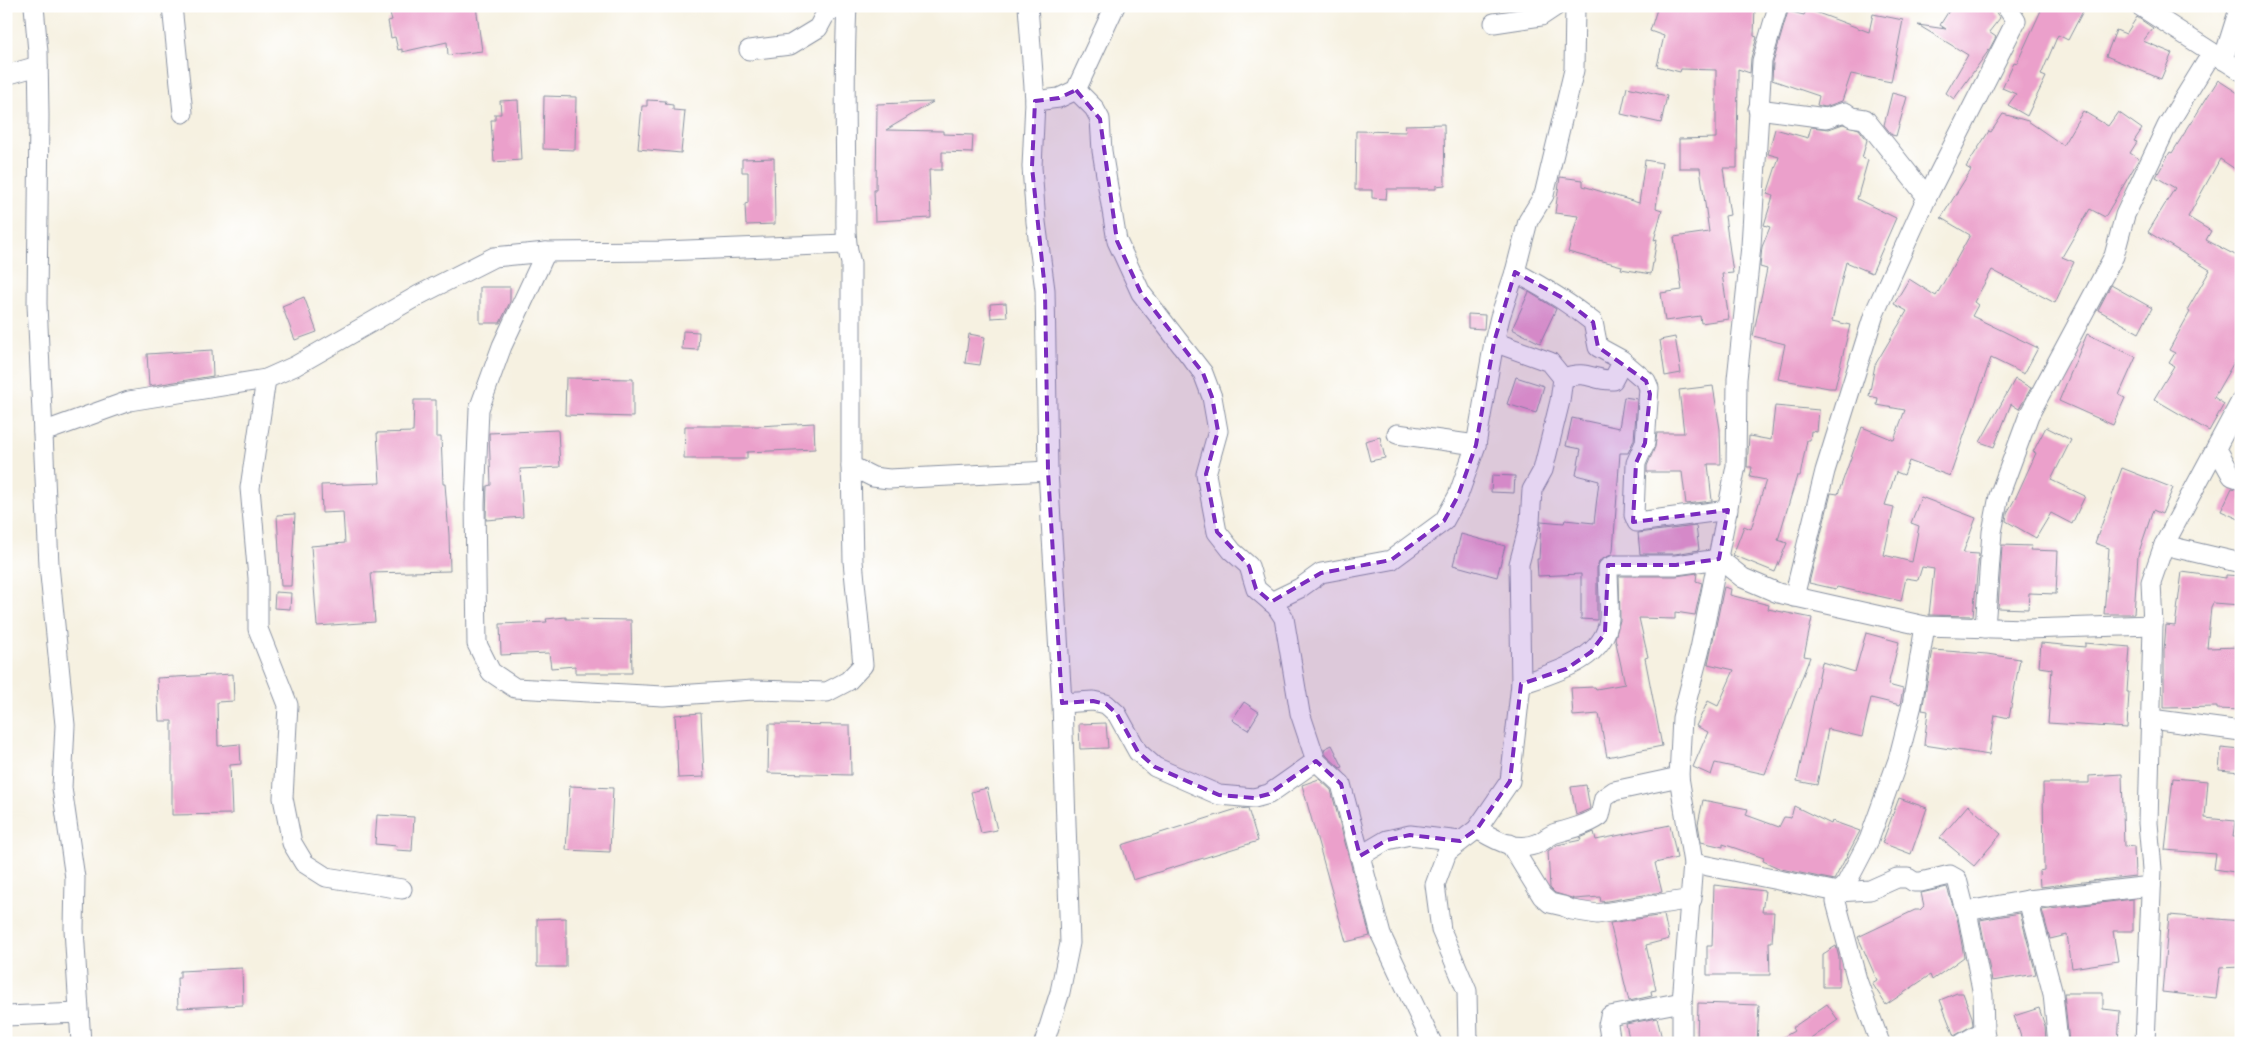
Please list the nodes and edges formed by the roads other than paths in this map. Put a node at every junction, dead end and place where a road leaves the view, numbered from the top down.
1 (34, 6) edge
2 (172, 6) edge
3 (839, 6) edge
4 (847, 6) edge
5 (1028, 6) edge
6 (1115, 6) edge
7 (1556, 6) edge
8 (1575, 6) edge
9 (1776, 6) edge
10 (2006, 6) edge
11 (2140, 6) edge
12 (2240, 6) edge
13 (1494, 23) dead end
14 (749, 50) dead end
15 (2218, 57) junction
16 (38, 66) junction
17 (2241, 71) edge
18 (6, 75) edge
19 (1076, 90) junction
20 (1035, 101) junction
21 (1758, 109) junction
22 (183, 113) dead end
23 (1926, 197) junction
24 (845, 244) junction
25 (546, 252) junction
26 (1515, 272) junction
27 (1494, 342) junction
28 (1622, 361) junction
29 (266, 378) junction
30 (1563, 378) junction
31 (2241, 401) edge
32 (43, 432) junction
33 (1397, 434) dead end
34 (1476, 445) junction
35 (2217, 449) junction
36 (851, 466) junction
37 (1048, 471) junction
38 (2241, 479) edge
39 (1728, 510) junction
40 (2164, 545) junction
41 (1719, 559) junction
42 (2241, 563) edge
43 (1794, 597) junction
44 (1271, 602) junction
45 (2153, 625) junction
46 (1925, 626) junction
47 (1985, 628) junction
48 (1521, 684) junction
49 (1062, 703) junction
50 (2151, 720) junction
51 (2241, 731) edge
52 (1316, 761) junction
53 (1680, 777) junction
54 (1477, 829) junction
55 (1460, 840) junction
56 (1510, 844) junction
57 (1360, 856) junction
58 (1693, 862) junction
59 (2151, 886) junction
60 (402, 889) dead end
61 (1838, 892) junction
62 (1692, 899) junction
63 (2028, 900) junction
64 (1967, 911) junction
65 (1682, 1002) junction
66 (79, 1013) junction
67 (6, 1016) edge
68 (1985, 1037) edge
69 (81, 1043) edge
70 (1044, 1043) edge
71 (1432, 1043) edge
72 (1468, 1043) edge
73 (1611, 1043) edge
74 (1682, 1043) edge
75 (1880, 1043) edge
76 (1963, 1043) edge
77 (2058, 1043) edge
78 (2145, 1043) edge

1 - 16 street
2 - 22 street
3 - 14 street
4 - 24 street
5 - 20 street
6 - 19 street
7 - 13 street
8 - 26 street
9 - 21 street
10 - 23 street
11 - 15 street
12 - 15 street
15 - 17 street
15 - 47 street
16 - 18 street
16 - 32 street
19 - 20 street
19 - 44 street
20 - 37 street
21 - 23 street
21 - 39 street
23 - 43 street
24 - 25 street
24 - 36 street
25 - 29 street
25 - 36 street
26 - 27 street
26 - 28 street
27 - 30 street
27 - 34 street
28 - 30 street
28 - 39 street
29 - 32 street
29 - 60 street
30 - 48 street
31 - 35 street
32 - 66 street
33 - 34 street
34 - 44 street
35 - 38 street
35 - 40 street
36 - 37 street
37 - 49 street
39 - 41 street
40 - 42 street
40 - 45 street
41 - 43 street
41 - 48 street
41 - 53 street
43 - 46 street
44 - 52 street
45 - 47 street
45 - 50 street
46 - 47 street
46 - 61 street
48 - 54 street
49 - 52 street
49 - 70 street
50 - 51 street
50 - 59 street
52 - 57 street
53 - 56 street
53 - 58 street
54 - 55 street
54 - 56 street
55 - 57 street
55 - 72 street
56 - 62 street
57 - 71 street
58 - 61 street
58 - 62 street
59 - 63 street
59 - 78 street
61 - 64 street
61 - 75 street
62 - 65 street
63 - 64 street
63 - 77 street
64 - 68 street
65 - 73 street
65 - 74 street
66 - 67 street
66 - 69 street
68 - 76 street

